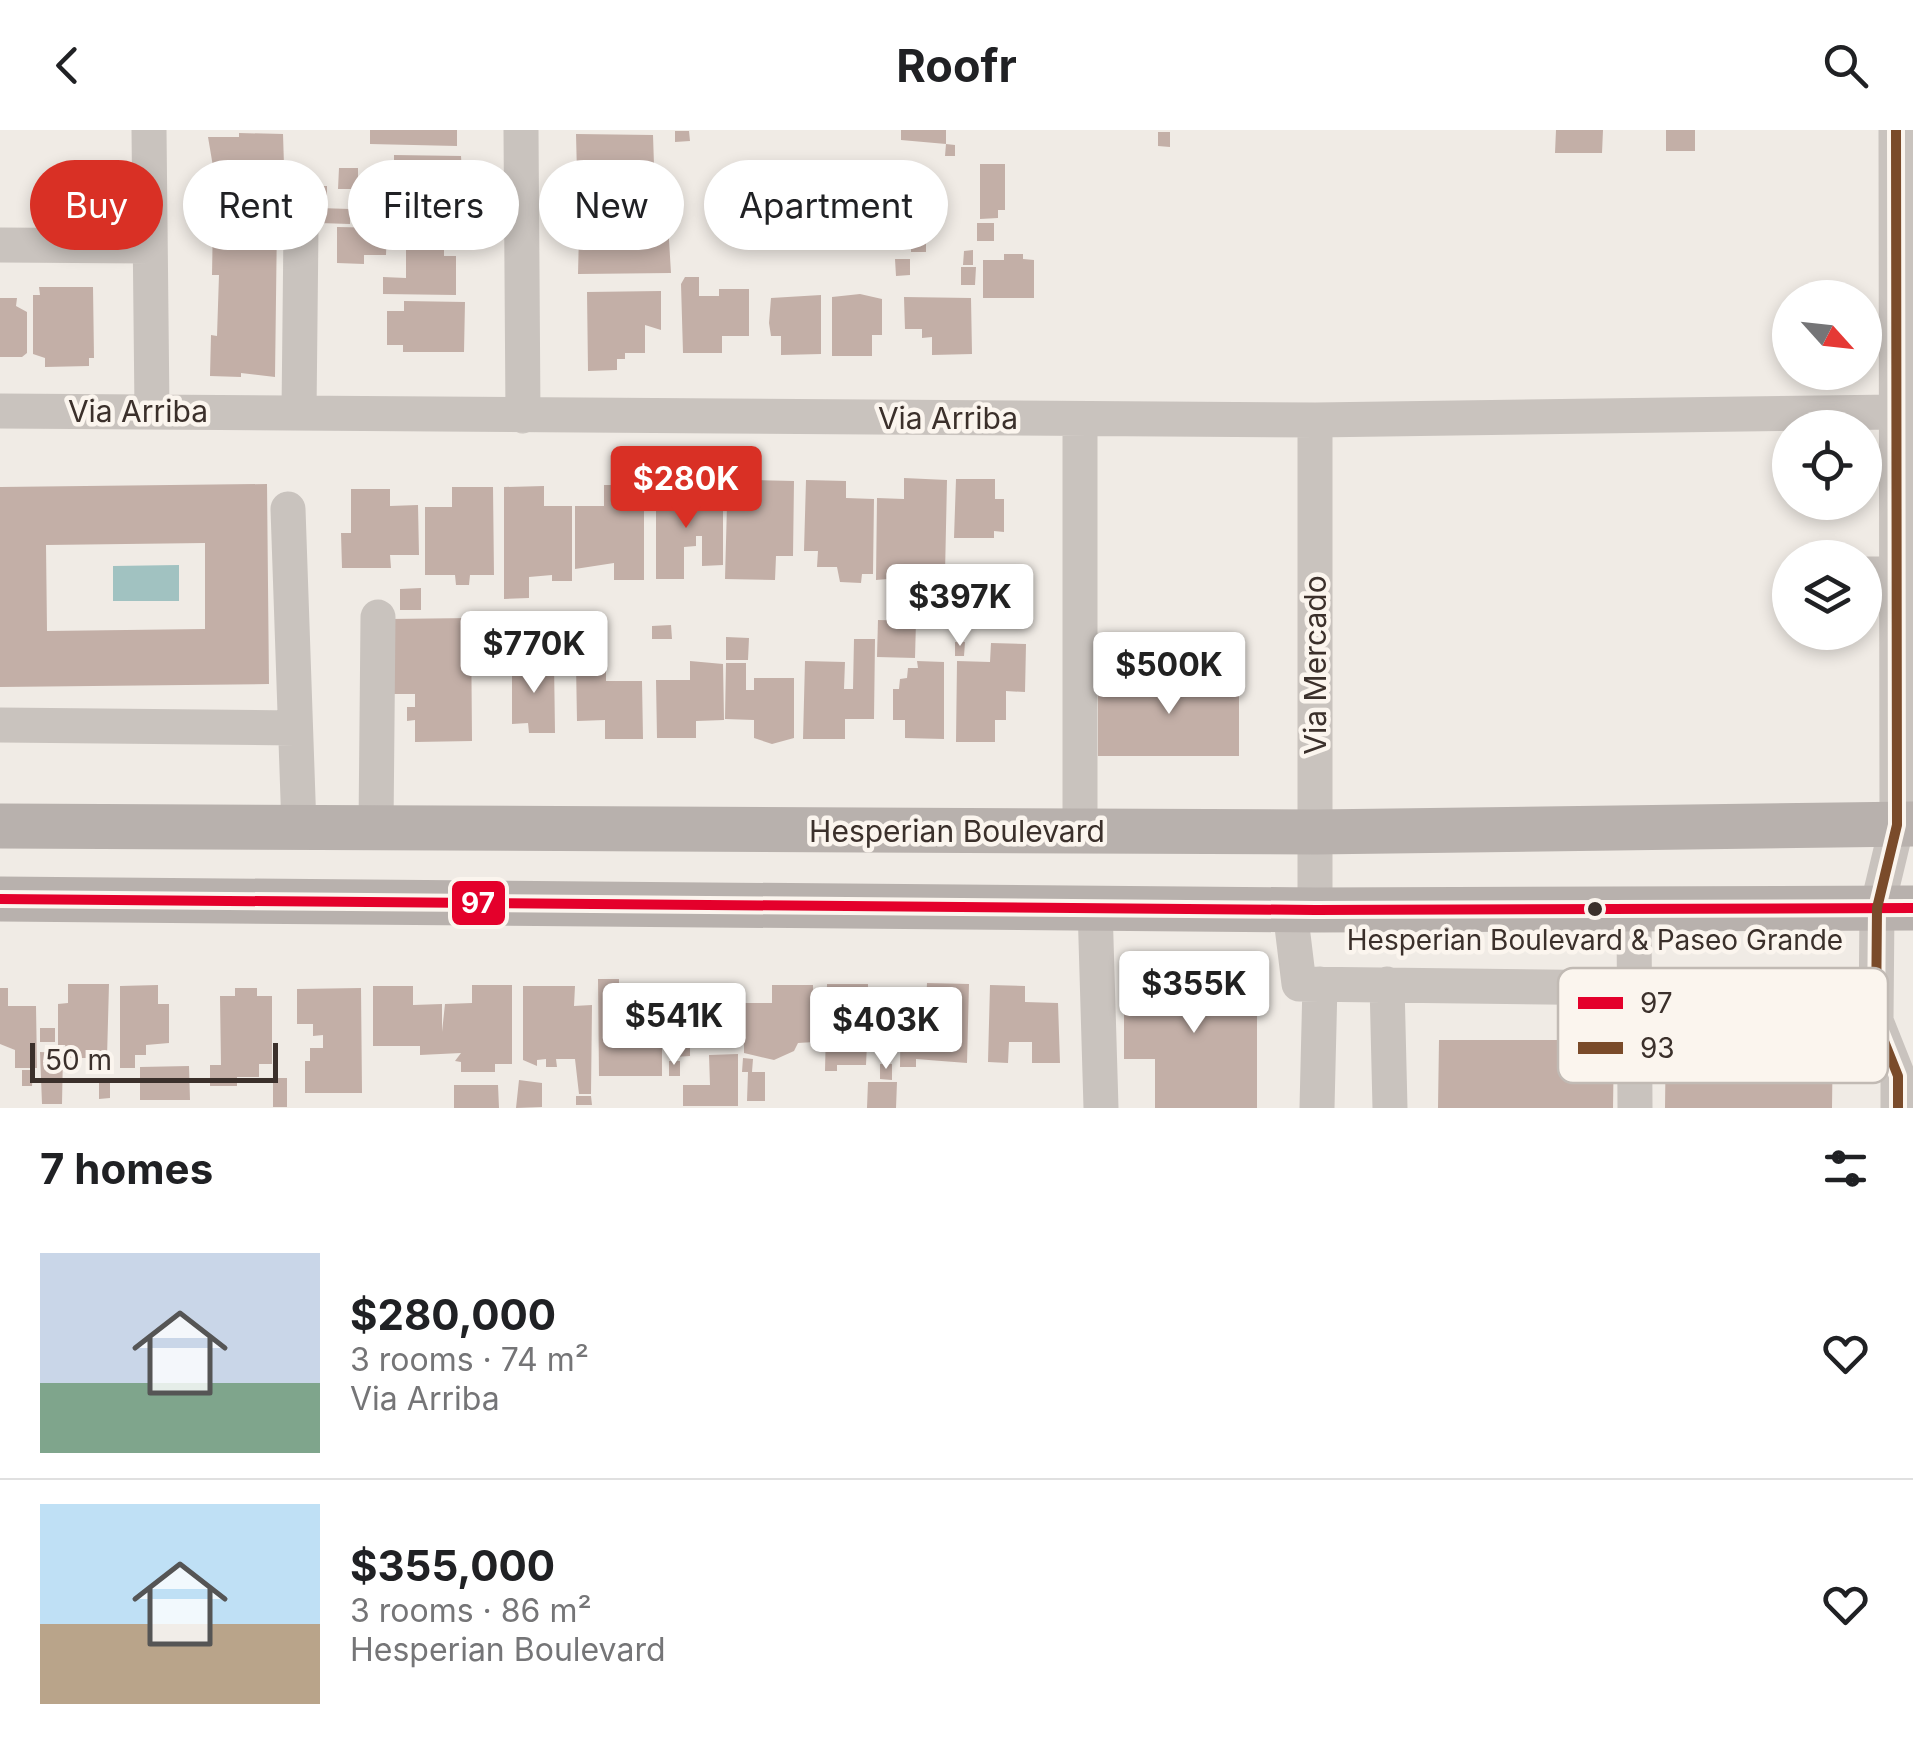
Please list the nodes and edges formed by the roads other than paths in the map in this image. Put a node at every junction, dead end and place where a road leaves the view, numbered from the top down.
1 (149, 130) edge
2 (521, 130) edge
3 (1896, 130) edge
4 (149, 160) edge
5 (0, 246) edge
6 (30, 246) edge
7 (150, 250) edge
8 (301, 250) edge
9 (0, 410) edge
10 (152, 410) junction
11 (1896, 412) junction
12 (299, 413) junction
13 (523, 416) junction
14 (1080, 419) junction
15 (1315, 420) junction
16 (288, 508) dead end
17 (1882, 563) edge
18 (1882, 584) edge
19 (378, 617) dead end
20 (0, 726) edge
21 (295, 728) junction
22 (1905, 824) edge
23 (0, 826) edge
24 (299, 828) junction
25 (376, 828) junction
26 (1080, 831) junction
27 (1316, 832) junction
28 (1913, 877) edge
29 (0, 899) edge
30 (1095, 906) junction
31 (1634, 906) junction
32 (1895, 908) edge
33 (1303, 910) junction
34 (1634, 968) edge
35 (1881, 968) edge
36 (1320, 984) junction
37 (1387, 984) junction
38 (1558, 984) edge
39 (1913, 1043) edge
40 (1888, 1050) edge
41 (1635, 1083) edge
42 (1903, 1086) edge
43 (1102, 1108) edge
44 (1317, 1108) edge
45 (1390, 1108) edge
46 (1635, 1108) edge

1 - 4 street
2 - 13 street
3 - 11 street
5 - 6 street
7 - 10 street
8 - 12 street
9 - 10 street, Via Arriba
10 - 12 street, Via Arriba
11 - 15 street, Via Arriba
11 - 17 street
12 - 13 street, Via Arriba
13 - 14 street, Via Arriba
14 - 15 street, Via Arriba
14 - 26 street
15 - 27 street, Via Mercado
16 - 21 street
18 - 22 street
19 - 25 street
20 - 21 street
21 - 24 street
22 - 27 main road, Hesperian Boulevard
22 - 28 street
22 - 32 street
23 - 24 main road, Hesperian Boulevard
24 - 25 main road, Hesperian Boulevard
25 - 26 main road, Hesperian Boulevard
26 - 27 main road, Hesperian Boulevard
27 - 33 street, Via Mercado
29 - 30 main road
30 - 33 main road
30 - 43 street
31 - 32 main road
31 - 33 main road
31 - 34 street
32 - 35 street
33 - 36 street, Via Mercado
36 - 37 street
36 - 44 street
37 - 38 street
37 - 45 street
39 - 42 street
40 - 42 street
41 - 46 street

